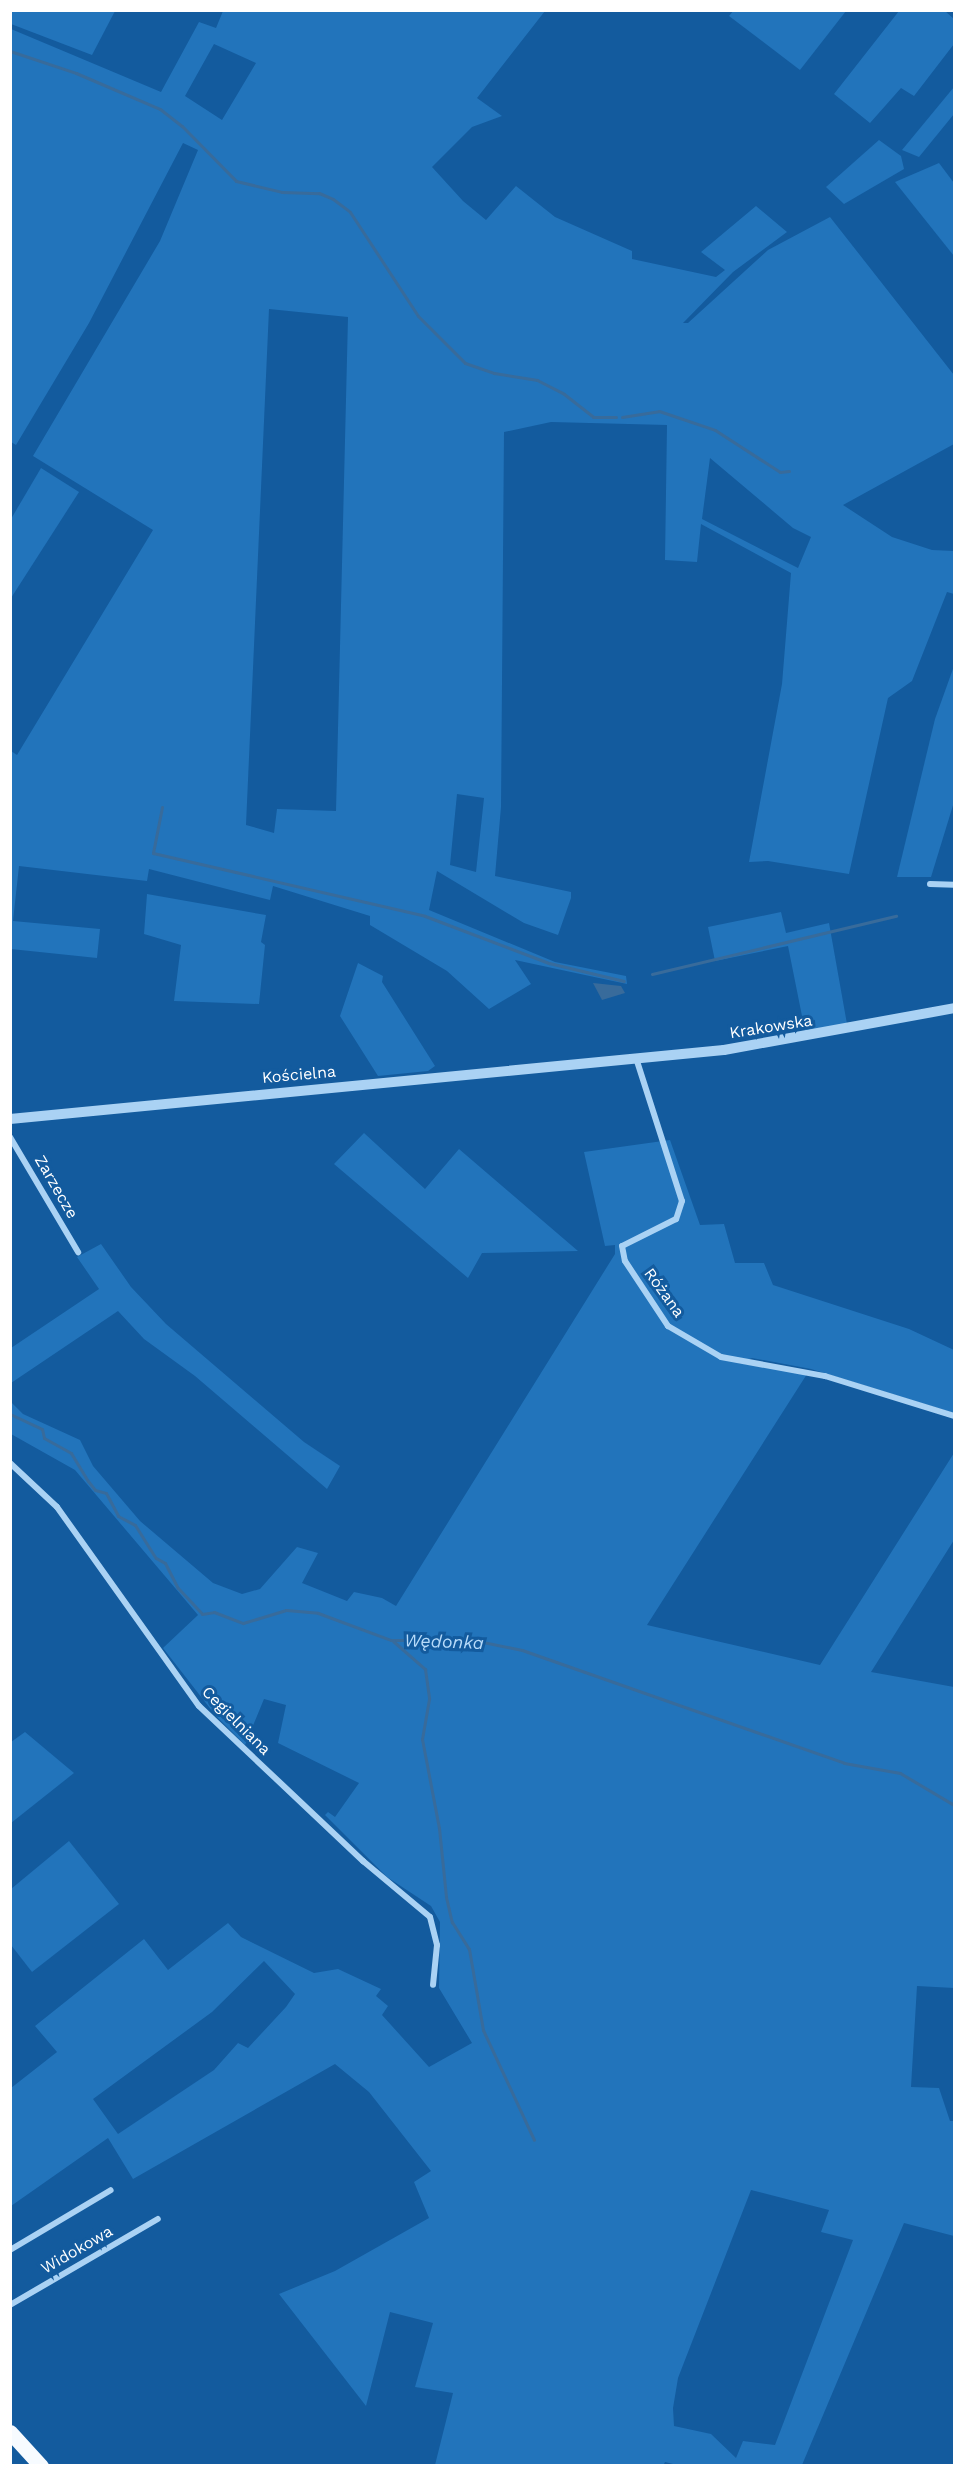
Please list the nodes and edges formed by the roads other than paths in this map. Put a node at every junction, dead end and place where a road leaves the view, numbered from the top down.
1 (930, 884) dead end
2 (954, 885) edge
3 (954, 1008) edge
4 (636, 1058) junction
5 (590, 1063) joint
6 (10, 1119) edge
7 (10, 1137) edge
8 (78, 1252) dead end
9 (954, 1416) edge
10 (10, 1463) edge
11 (434, 1985) dead end
12 (111, 2190) dead end
13 (158, 2219) dead end
14 (10, 2250) edge
15 (10, 2305) edge
16 (10, 2432) edge
17 (41, 2466) edge

1 - 2 street
3 - 4 street, Krakowska
4 - 5 street, Krakowska
4 - 9 street, Różana
5 - 6 street, Kościelna
7 - 8 street, Zarzecze
10 - 11 street, Cegielniana
12 - 14 street
13 - 15 street, Widokowa
16 - 17 main road

